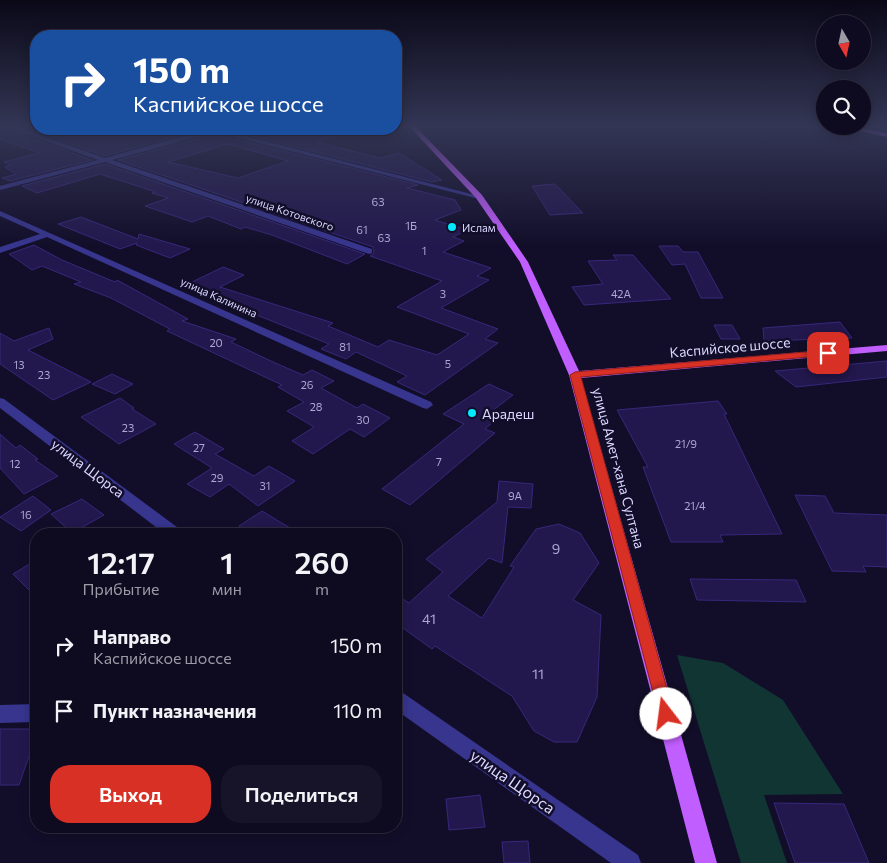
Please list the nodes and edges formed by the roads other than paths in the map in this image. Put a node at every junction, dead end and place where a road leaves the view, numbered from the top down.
1 (84, 165) edge
2 (119, 165) edge
3 (355, 165) edge
4 (449, 165) edge
5 (0, 188) edge
6 (479, 197) junction
7 (0, 212) edge
8 (48, 234) junction
9 (0, 250) edge
10 (369, 251) dead end
11 (887, 348) edge
12 (575, 375) junction
13 (0, 402) edge
14 (428, 405) dead end
15 (168, 528) edge
16 (402, 703) edge
17 (30, 712) edge
18 (0, 714) edge
19 (630, 863) edge
20 (706, 863) edge

1 - 5 street
2 - 10 street, улица Котовского
3 - 6 street
4 - 6 main road, улица Амет-хана Султана
6 - 12 main road, улица Амет-хана Султана
7 - 8 street, улица Калинина
8 - 9 street
8 - 14 street, улица Калинина
11 - 12 main road, Каспийское шоссе
12 - 20 main road, улица Амет-хана Султана
13 - 15 street, улица Щорса
16 - 19 street, улица Щорса
17 - 18 street

